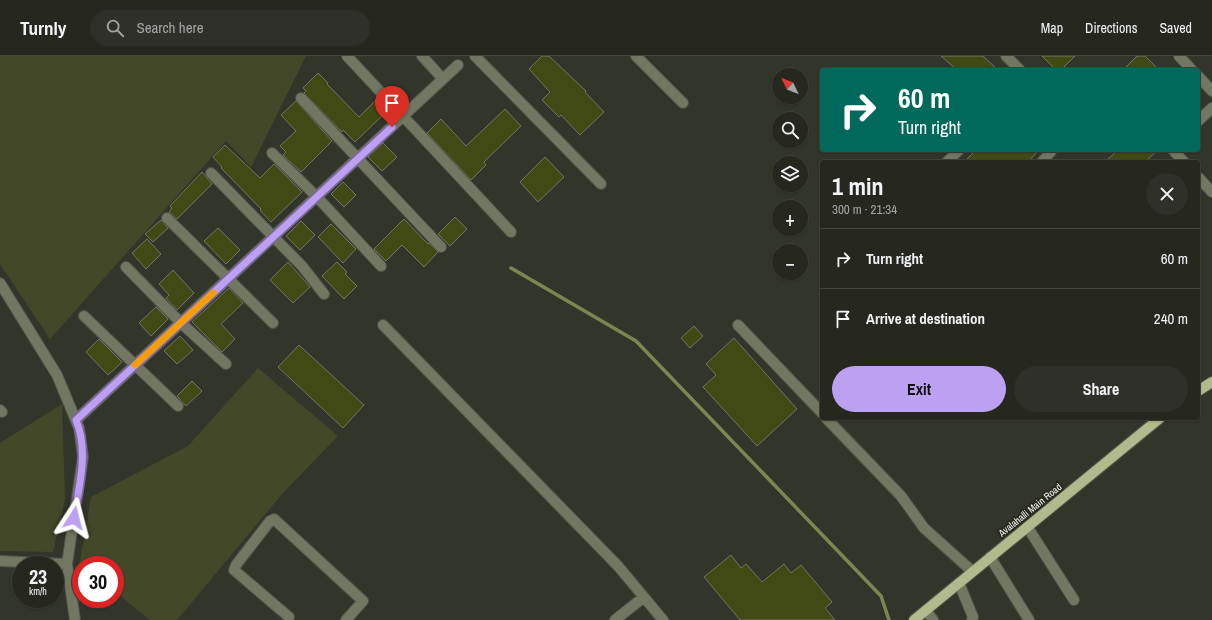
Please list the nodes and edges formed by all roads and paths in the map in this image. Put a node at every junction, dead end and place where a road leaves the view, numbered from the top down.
1 (347, 56) edge
2 (422, 56) edge
3 (475, 56) edge
4 (636, 56) edge
5 (1006, 56) edge
6 (1179, 56) edge
7 (458, 65) dead end
8 (1018, 68) edge
9 (1190, 68) edge
10 (1200, 78) edge
11 (443, 79) junction
12 (1212, 91) edge
13 (301, 98) dead end
14 (683, 103) dead end
15 (1212, 108) edge
16 (403, 117) junction
17 (1200, 119) edge
18 (957, 152) edge
19 (1050, 152) edge
20 (1176, 152) edge
21 (272, 153) dead end
22 (357, 158) junction
23 (949, 160) edge
24 (1044, 160) edge
25 (1182, 160) edge
26 (211, 173) dead end
27 (1200, 179) edge
28 (601, 184) dead end
29 (1212, 192) edge
30 (317, 197) junction
31 (167, 218) dead end
32 (511, 232) dead end
33 (274, 237) junction
34 (441, 247) dead end
35 (381, 266) dead end
36 (126, 267) dead end
37 (228, 279) junction
38 (0, 283) edge
39 (324, 294) dead end
40 (84, 316) dead end
41 (181, 323) junction
42 (273, 323) dead end
43 (383, 325) dead end
44 (738, 325) dead end
45 (136, 364) junction
46 (226, 364) dead end
47 (1212, 382) edge
48 (1200, 390) edge
49 (178, 406) dead end
50 (820, 411) edge
51 (76, 420) junction
52 (828, 420) edge
53 (1158, 420) edge
54 (1028, 528) junction
55 (990, 557) junction
56 (0, 561) edge
57 (67, 564) junction
58 (972, 571) junction
59 (958, 583) junction
60 (644, 597) junction
61 (1074, 600) dead end
62 (926, 610) junction
63 (289, 617) dead end
64 (916, 619) edge
65 (74, 620) edge
66 (346, 620) edge
67 (615, 620) edge
68 (663, 620) edge
69 (934, 620) edge
70 (972, 620) edge
71 (1028, 620) edge

1 - 16 street
2 - 11 street
3 - 28 street
4 - 14 street
5 - 8 street
6 - 9 street
7 - 11 street
10 - 12 street
11 - 16 street
13 - 22 street
15 - 17 street
16 - 22 street
16 - 32 street
18 - 23 street
19 - 24 street
20 - 25 street
21 - 30 street
22 - 30 street
22 - 34 street
26 - 33 street
27 - 29 street
30 - 33 street
30 - 35 street
31 - 37 street
33 - 37 street
33 - 39 street
36 - 41 street
37 - 41 street
37 - 42 street
38 - 51 street
40 - 45 street
41 - 45 street
41 - 46 street
43 - 60 street
44 - 50 street
45 - 49 street
45 - 51 street
47 - 48 main road
51 - 57 street
52 - 58 street
53 - 54 main road, Avalahalli Main Road
54 - 55 main road, Avalahalli Main Road
54 - 61 street
55 - 58 main road, Avalahalli Main Road
55 - 71 street
56 - 57 street
57 - 65 street
58 - 59 main road, Avalahalli Main Road
59 - 62 main road, Avalahalli Main Road
59 - 70 street
60 - 67 street
60 - 68 street
62 - 64 main road, Avalahalli Main Road
62 - 69 street
63 - 66 street

